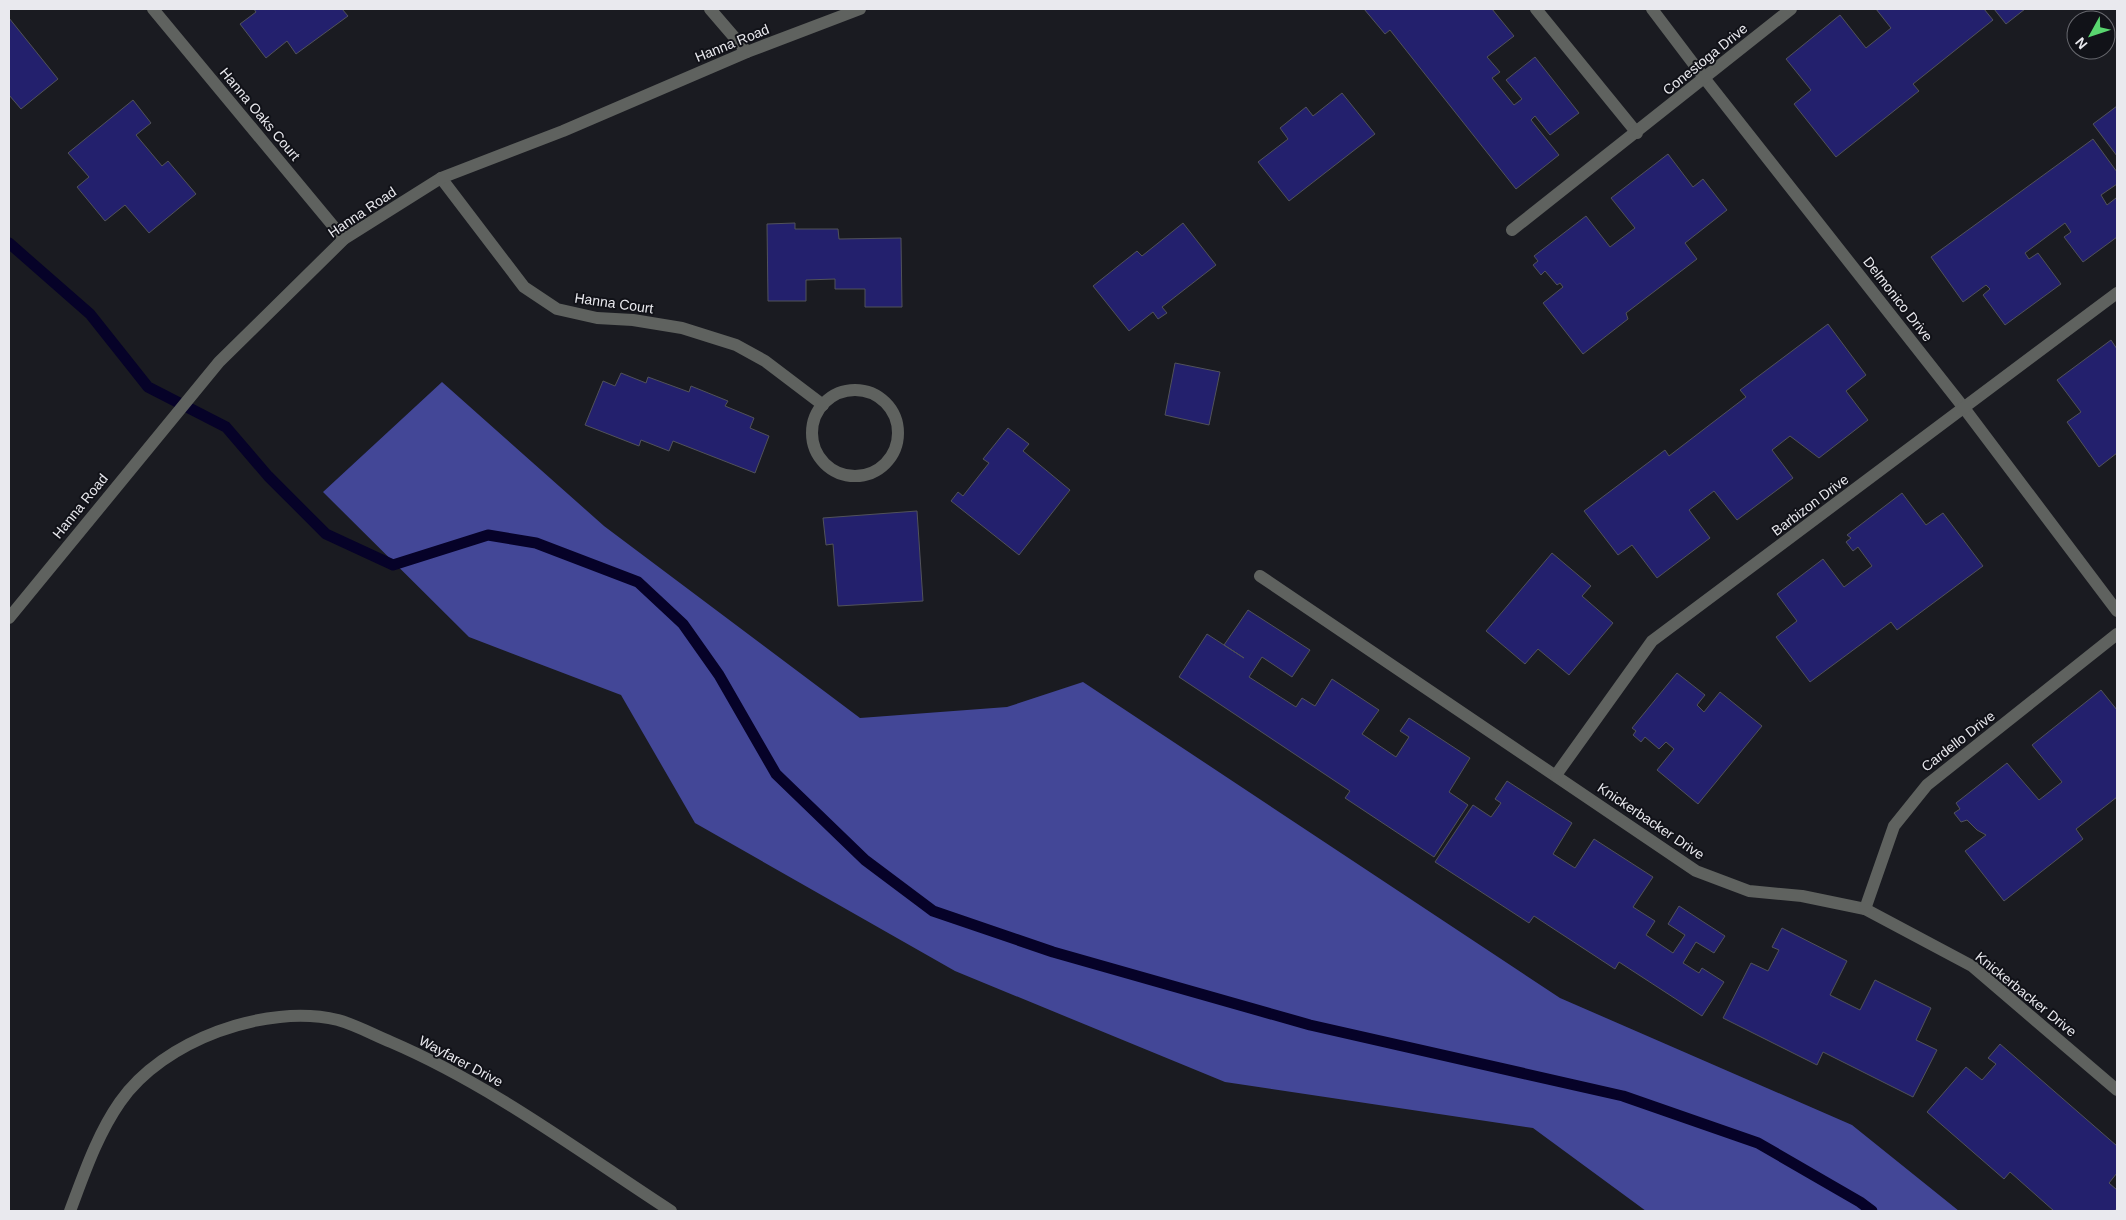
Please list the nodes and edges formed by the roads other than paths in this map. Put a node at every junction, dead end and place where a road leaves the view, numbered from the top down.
1 (153, 9) edge
2 (710, 9) edge
3 (860, 9) edge
4 (1536, 9) edge
5 (1652, 9) edge
6 (1791, 9) edge
7 (747, 52) junction
8 (1705, 79) junction
9 (1637, 133) junction
10 (441, 178) junction
11 (1512, 230) dead end
12 (344, 239) junction
13 (2117, 293) edge
14 (823, 405) junction
15 (1964, 408) junction
16 (1260, 576) dead end
17 (2117, 611) edge
18 (9, 618) edge
19 (2117, 634) edge
20 (1556, 775) junction
21 (1865, 909) junction
22 (2117, 1090) edge
23 (70, 1211) edge
24 (671, 1211) edge

1 - 12 street, Hanna Oaks Court
2 - 7 street
3 - 7 street, Hanna Road
4 - 9 street
5 - 8 street, Delmonico Drive
6 - 8 street, Conestoga Drive
7 - 10 street, Hanna Road
8 - 9 street, Conestoga Drive
8 - 15 street, Delmonico Drive
9 - 11 street, Conestoga Drive
10 - 12 street, Hanna Road
10 - 14 street, Hanna Court
12 - 18 street, Hanna Road
13 - 15 street, Barbizon Drive
14 - 14 street
15 - 17 street, Delmonico Drive
15 - 20 street, Barbizon Drive
16 - 20 street, Knickerbacker Drive
19 - 21 street, Cardello Drive
20 - 21 street, Knickerbacker Drive
21 - 22 street, Knickerbacker Drive
23 - 24 street, Wayfarer Drive

